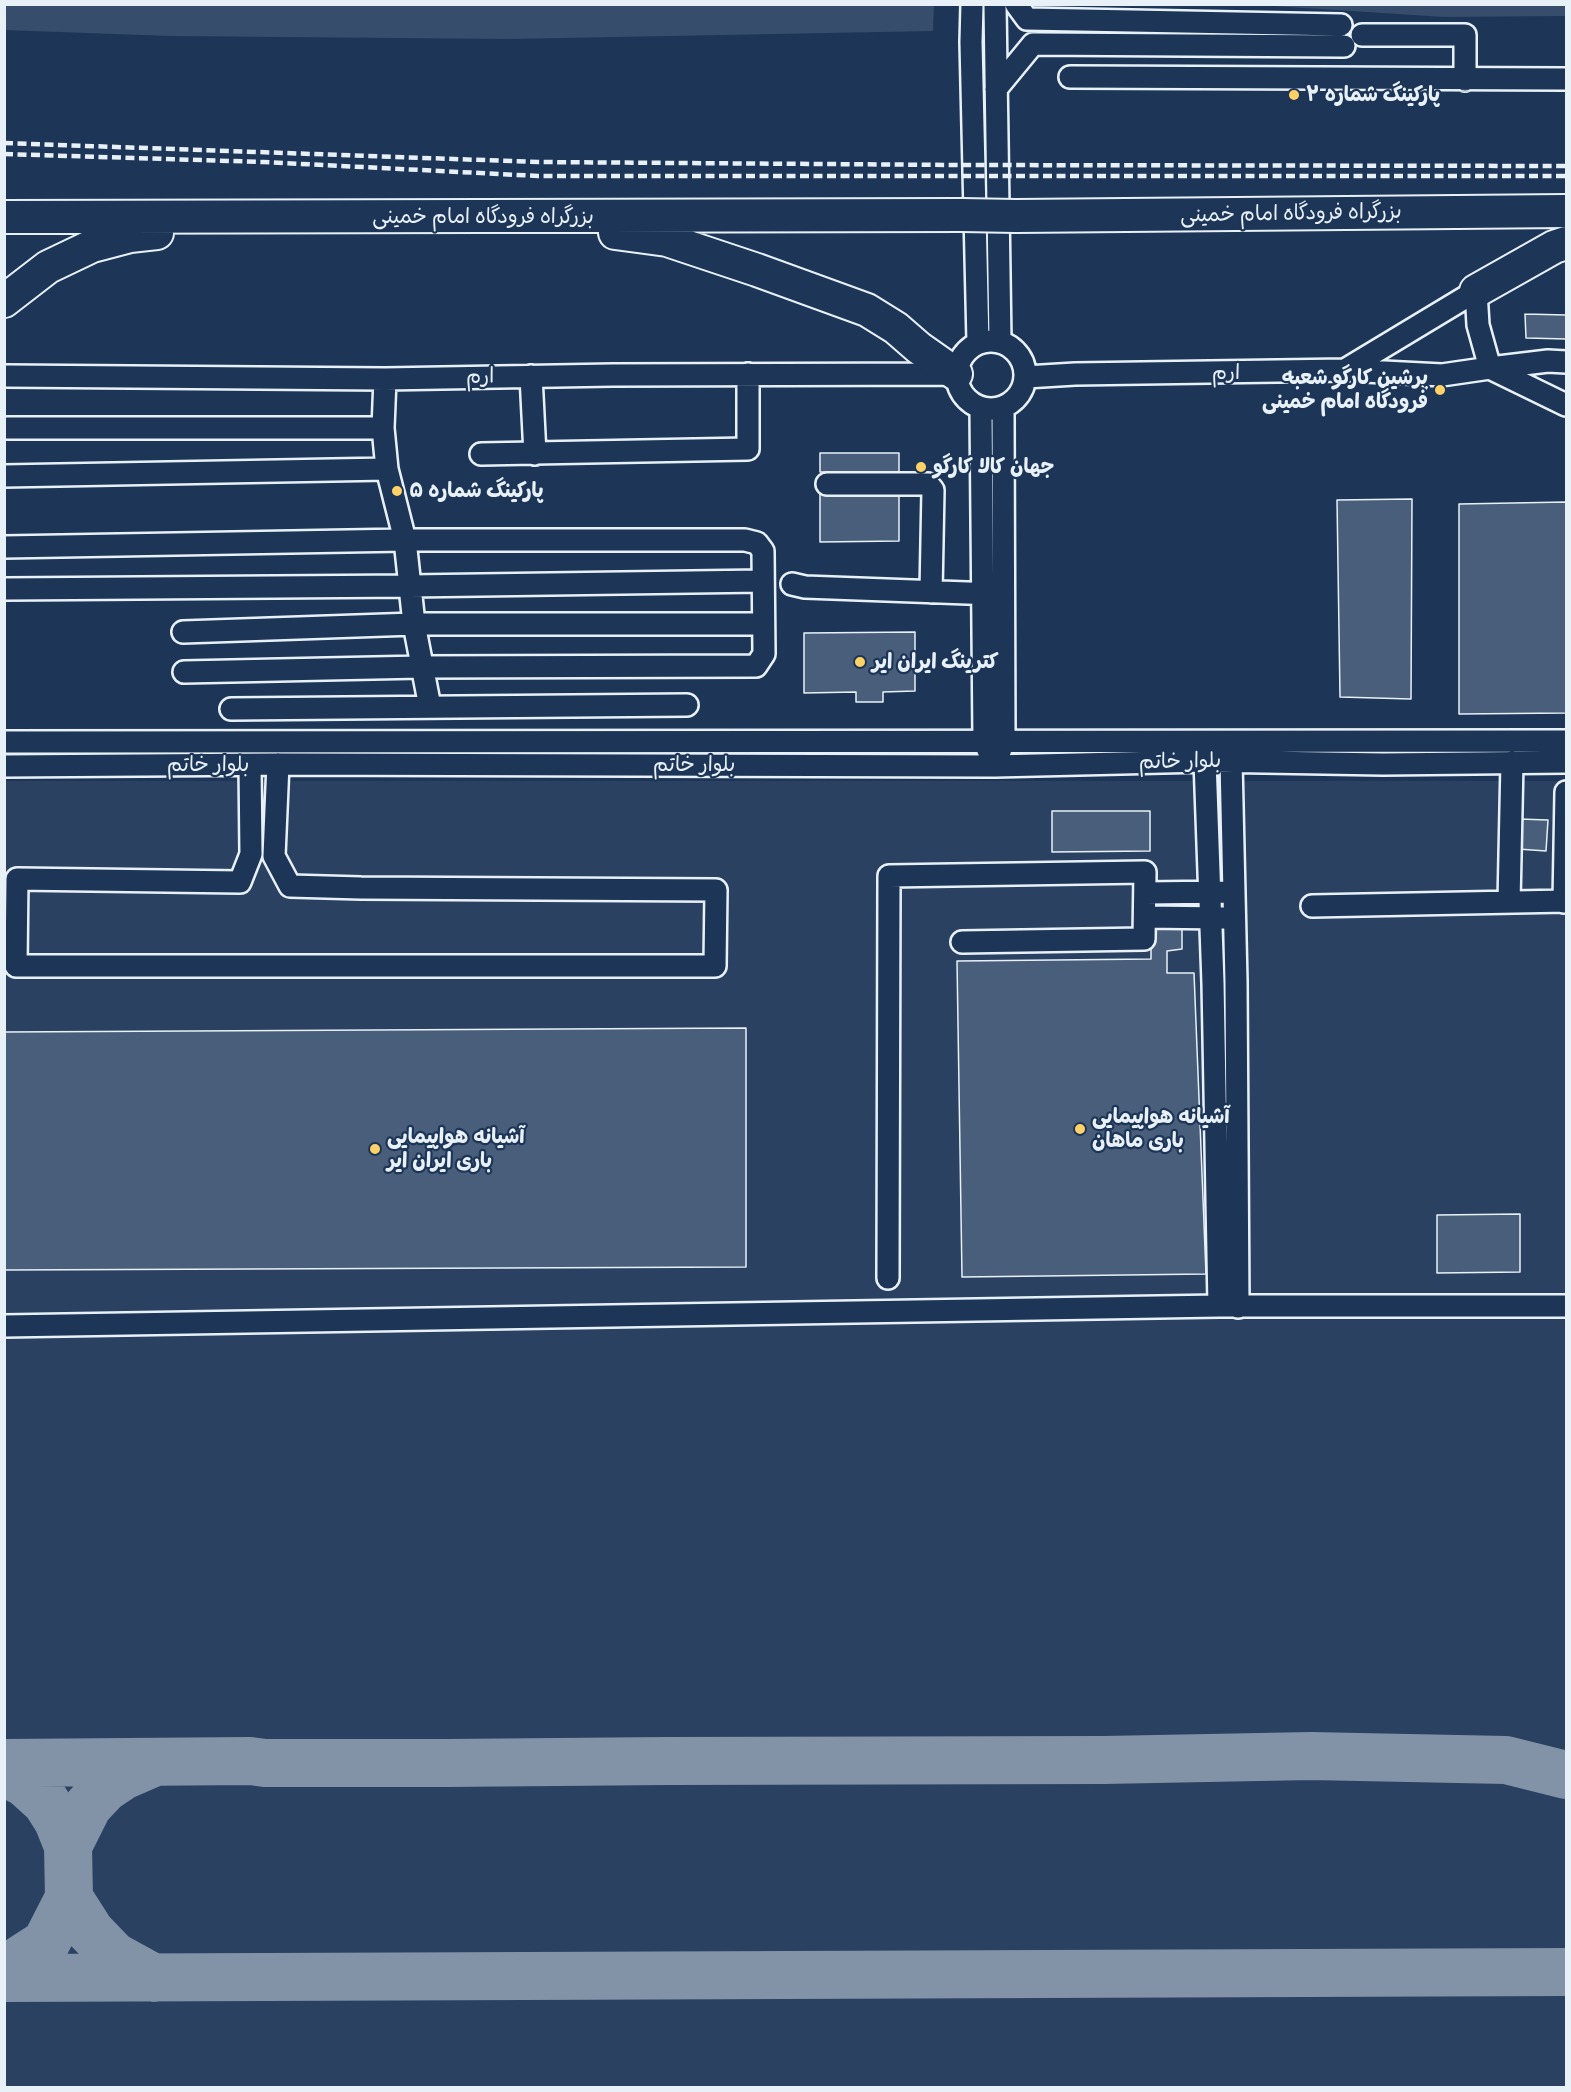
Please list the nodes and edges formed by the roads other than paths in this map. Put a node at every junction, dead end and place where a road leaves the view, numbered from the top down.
1 (972, 4) edge
2 (995, 4) edge
3 (1016, 4) edge
4 (1341, 25) dead end
5 (1070, 77) dead end
6 (1566, 79) edge
7 (1465, 80) junction
8 (996, 89) junction
9 (1566, 211) edge
10 (486, 217) junction
11 (4, 218) edge
12 (307, 218) junction
13 (1566, 243) edge
14 (1476, 291) junction
15 (4, 301) edge
16 (1000, 342) junction
17 (978, 343) junction
18 (1566, 362) edge
19 (1490, 368) junction
20 (1345, 370) junction
21 (748, 374) junction
22 (956, 374) junction
23 (4, 376) edge
24 (531, 376) junction
25 (1026, 376) junction
26 (385, 379) junction
27 (1566, 405) edge
28 (981, 408) junction
29 (1003, 408) junction
30 (7, 428) dead end
31 (383, 428) junction
32 (535, 453) junction
33 (481, 454) dead end
34 (387, 469) junction
35 (4, 476) edge
36 (827, 484) dead end
37 (405, 540) junction
38 (4, 547) edge
39 (762, 581) junction
40 (792, 584) dead end
41 (410, 586) junction
42 (5, 589) edge
43 (931, 592) junction
44 (981, 594) junction
45 (1003, 594) junction
46 (414, 624) junction
47 (764, 624) junction
48 (183, 632) dead end
49 (421, 667) junction
50 (184, 672) dead end
51 (687, 705) dead end
52 (430, 707) junction
53 (231, 709) dead end
54 (994, 740) junction
55 (1566, 741) edge
56 (4, 742) edge
57 (1216, 742) junction
58 (1383, 743) junction
59 (1541, 752) junction
60 (1205, 761) junction
61 (1231, 761) junction
62 (1512, 762) junction
63 (1566, 762) edge
64 (278, 764) junction
65 (1383, 764) junction
66 (250, 765) junction
67 (4, 766) edge
68 (995, 766) junction
69 (1566, 792) edge
70 (1209, 891) junction
71 (1233, 892) junction
72 (1145, 893) junction
73 (1509, 902) junction
74 (1565, 902) edge
75 (1312, 906) dead end
76 (1146, 917) junction
77 (1233, 917) junction
78 (1210, 918) junction
79 (962, 942) dead end
80 (888, 1278) dead end
81 (1228, 1306) junction
82 (1566, 1306) edge
83 (4, 1326) edge

1 - 17 street
2 - 8 street
3 - 4 street
5 - 7 street
6 - 7 street
7 - 8 street
8 - 16 street
9 - 10 highway, بزرگراه فرودگاه امام خمینی, bridge
10 - 12 highway, بزرگراه فرودگاه امام خمینی
10 - 22 highway
11 - 12 highway, بزرگراه فرودگاه امام خمینی
12 - 15 highway
13 - 14 highway
14 - 19 street
14 - 20 street, ارم
16 - 17 street
16 - 25 street
17 - 22 street
18 - 19 street
19 - 20 street
19 - 27 street
20 - 25 street, ارم
21 - 22 street, ارم
21 - 24 street, ارم
21 - 32 street
22 - 28 street
23 - 26 street, ارم
24 - 26 street, ارم
24 - 32 street
25 - 29 street
26 - 31 street
28 - 29 street
28 - 44 street
29 - 45 street
30 - 31 street
31 - 34 street
32 - 33 street
34 - 35 street
34 - 37 street
36 - 43 street
37 - 38 street
37 - 39 street
37 - 41 street
39 - 41 street
39 - 47 street
40 - 43 street
41 - 42 street
41 - 46 street
43 - 44 street
44 - 45 street
44 - 54 street
45 - 54 street
46 - 47 street
46 - 48 street
46 - 49 street
47 - 49 street
49 - 50 street
49 - 52 street
51 - 52 street
52 - 53 street
54 - 56 street, بلوار خاتم
54 - 57 street, بلوار خاتم
54 - 68 street
55 - 59 street
57 - 58 street, بلوار خاتم
57 - 60 street
57 - 61 street
58 - 59 street, بلوار خاتم
58 - 65 street
59 - 62 street, بلوار خاتم
59 - 63 street
60 - 61 street, بلوار خاتم
60 - 68 street, بلوار خاتم
60 - 70 street
61 - 65 street, بلوار خاتم
61 - 71 street
62 - 65 street, بلوار خاتم
62 - 73 street
64 - 66 street, بلوار خاتم
64 - 66 street
64 - 68 street, بلوار خاتم
66 - 67 street, بلوار خاتم
69 - 74 street
70 - 71 street
70 - 72 street
70 - 78 street
71 - 77 street
72 - 76 street
72 - 80 street
73 - 74 street
73 - 75 street
76 - 78 street
76 - 79 street
77 - 78 street
77 - 81 street
78 - 81 street
81 - 82 street
81 - 83 street

